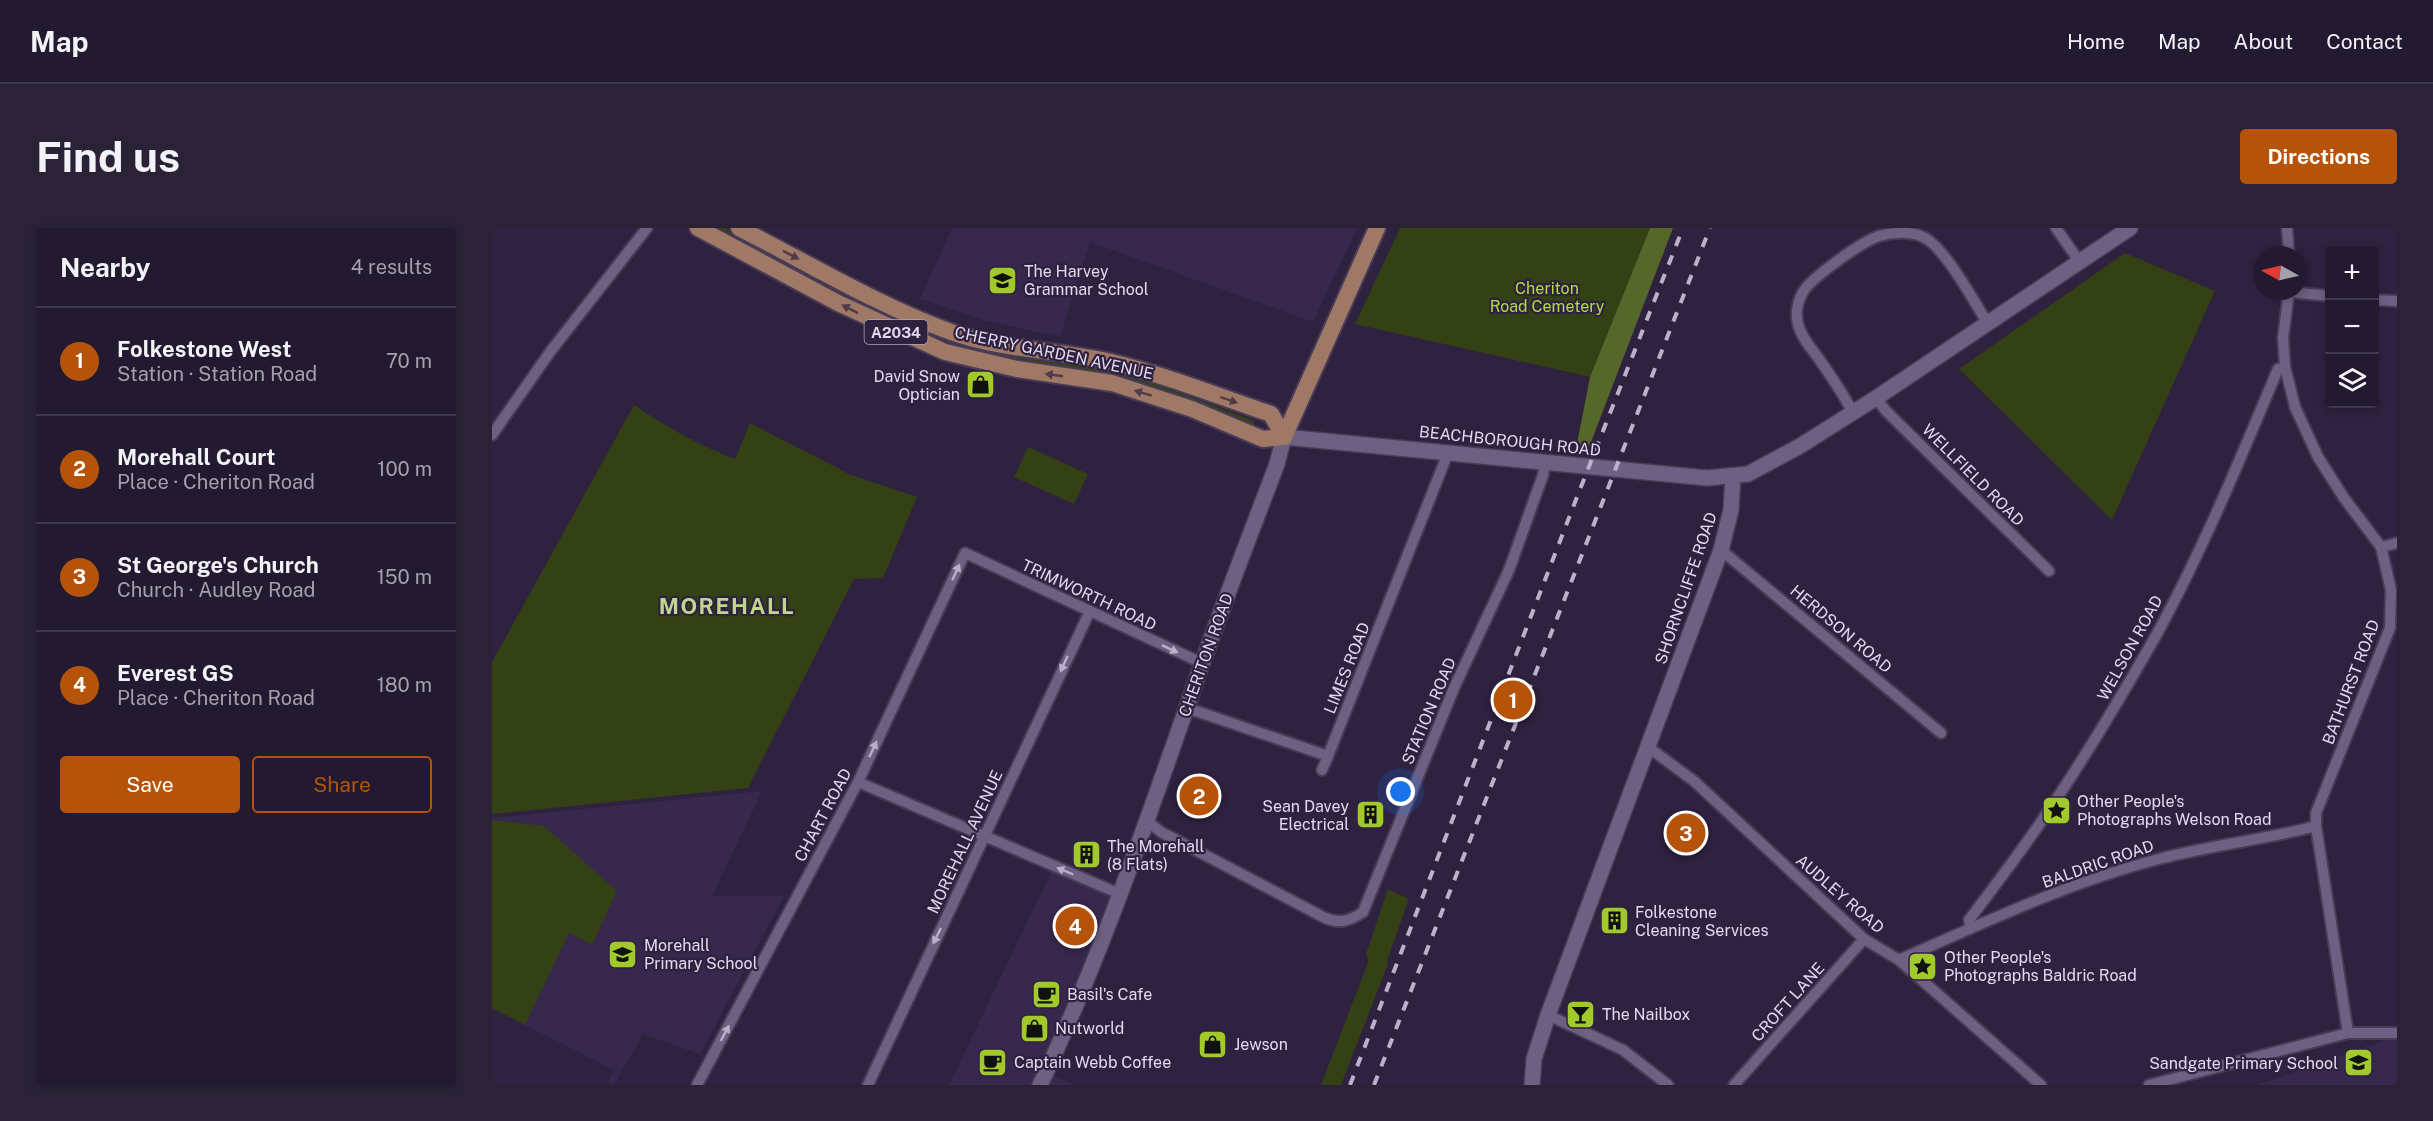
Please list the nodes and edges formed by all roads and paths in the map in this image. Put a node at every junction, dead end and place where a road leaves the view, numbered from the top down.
1 (698, 228) edge
2 (739, 228) edge
3 (1377, 228) edge
4 (2056, 228) edge
5 (2130, 228) edge
6 (2287, 228) edge
7 (648, 229) edge
8 (2288, 246) edge
9 (2079, 261) junction
10 (2307, 294) edge
11 (2325, 296) edge
12 (2288, 300) edge
13 (2379, 300) edge
14 (2397, 301) edge
15 (1988, 324) junction
16 (2285, 367) junction
17 (1876, 398) junction
18 (1853, 413) junction
19 (492, 435) edge
20 (1284, 437) junction
21 (1448, 453) junction
22 (1545, 463) junction
23 (1733, 476) junction
24 (2397, 543) edge
25 (2381, 547) junction
26 (1721, 550) junction
27 (965, 553) joint
28 (2049, 571) dead end
29 (1090, 611) junction
30 (1202, 663) junction
31 (1187, 708) junction
32 (1941, 733) dead end
33 (1648, 747) junction
34 (1328, 756) junction
35 (1322, 770) dead end
36 (858, 782) junction
37 (1147, 821) junction
38 (2316, 826) junction
39 (984, 836) junction
40 (1120, 894) junction
41 (1971, 928) junction
42 (1864, 939) junction
43 (1899, 960) junction
44 (1548, 1015) junction
45 (2348, 1033) junction
46 (2397, 1033) edge
47 (697, 1085) edge
48 (868, 1085) edge
49 (1041, 1085) edge
50 (1532, 1085) edge
51 (1668, 1085) edge
52 (1734, 1085) edge
53 (2042, 1085) edge
54 (2148, 1085) edge

20 -> 1 main road, CHERRY GARDEN AVENUE / A2034
2 -> 20 main road, CHERRY GARDEN AVENUE / A2034
3 - 20 main road, CHERITON ROAD
4 - 9 street
5 - 9 main road
6 - 8 street
7 - 19 street
9 - 15 main road
10 - 11 street
12 - 16 street, BATHURST ROAD
13 - 14 street
15 - 17 main road
15 - 18 street
16 - 25 street, BATHURST ROAD
16 - 41 street, WELSON ROAD
17 - 18 main road
17 - 28 street, WELLFIELD ROAD
18 - 23 main road
20 - 21 main road, BEACHBOROUGH ROAD
20 - 30 main road, CHERITON ROAD
21 - 22 main road, BEACHBOROUGH ROAD
21 - 34 street, LIMES ROAD
22 - 23 main road, BEACHBOROUGH ROAD
22 - 37 street, STATION ROAD
23 - 26 main road, SHORNCLIFFE ROAD
24 - 25 street
25 - 38 street, BATHURST ROAD
26 - 32 street, HERDSON ROAD
26 - 33 main road, SHORNCLIFFE ROAD
27 - 29 street, TRIMWORTH ROAD
36 -> 27 street, CHART ROAD
29 -> 30 street, TRIMWORTH ROAD
29 -> 39 street, MOREHALL AVENUE
30 - 31 main road, CHERITON ROAD
31 - 34 street
31 - 37 main road, CHERITON ROAD
33 - 42 street, AUDLEY ROAD
33 - 44 main road, SHORNCLIFFE ROAD
34 - 35 street, LIMES ROAD
36 - 39 street
47 -> 36 street, CHART ROAD
37 - 40 main road, CHERITON ROAD
38 - 41 street, BALDRIC ROAD
38 - 45 street, BATHURST ROAD
40 -> 39 street
39 -> 48 street, MOREHALL AVENUE
40 - 49 main road, CHERITON ROAD
41 - 43 street, BALDRIC ROAD
42 - 43 street, AUDLEY ROAD
42 - 52 street, CROFT LANE
43 - 53 street, AUDLEY ROAD
44 - 50 main road, SHORNCLIFFE ROAD
44 - 51 street
45 - 46 street
45 - 54 street

